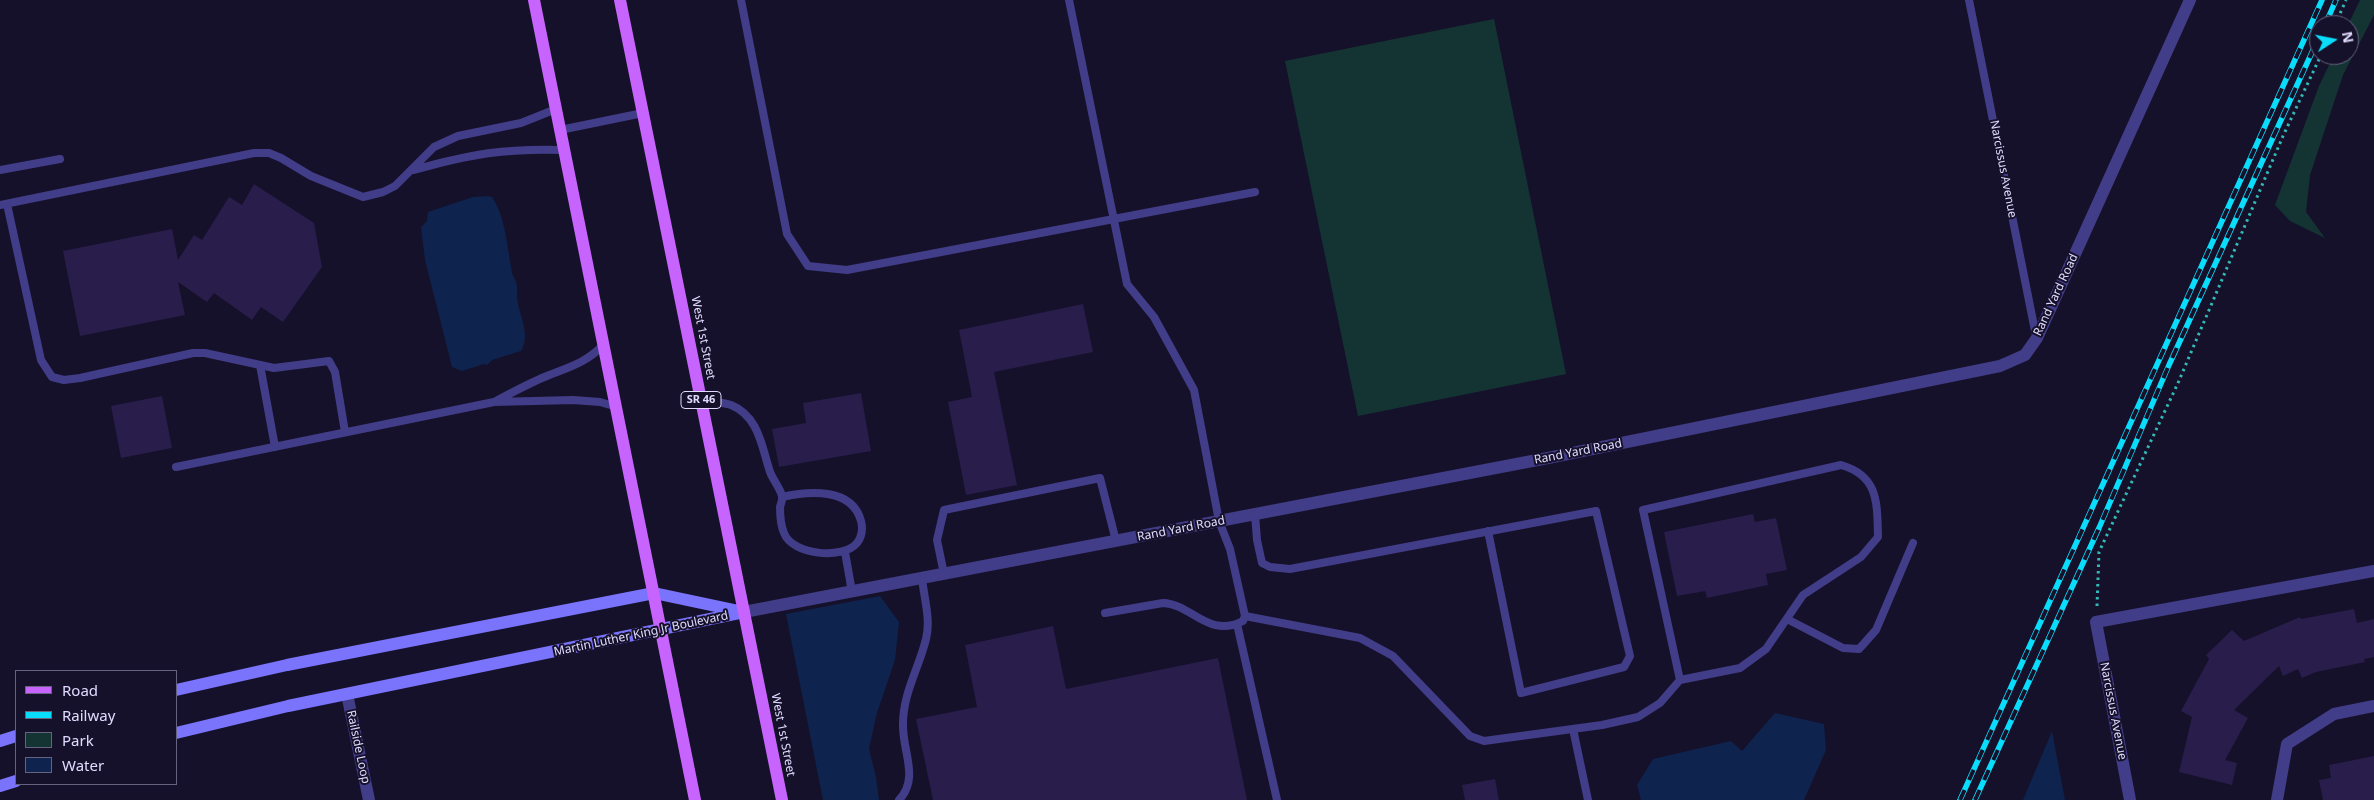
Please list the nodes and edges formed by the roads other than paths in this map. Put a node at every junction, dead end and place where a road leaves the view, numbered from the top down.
1 (534, 0) edge
2 (620, 0) edge
3 (741, 0) edge
4 (1069, 0) edge
5 (1969, 0) edge
6 (2190, 0) edge
7 (556, 109) junction
8 (643, 113) junction
9 (560, 130) junction
10 (564, 150) junction
11 (60, 159) dead end
12 (0, 170) edge
13 (412, 170) junction
14 (1255, 192) dead end
15 (4, 204) edge
16 (1112, 219) junction
17 (2037, 338) junction
18 (604, 344) junction
19 (260, 365) junction
20 (701, 400) junction
21 (494, 402) junction
22 (616, 407) junction
23 (345, 432) junction
24 (275, 447) junction
25 (176, 467) dead end
26 (782, 497) junction
27 (1255, 514) junction
28 (1219, 521) junction
29 (1488, 531) junction
30 (1116, 541) junction
31 (1913, 543) dead end
32 (845, 552) junction
33 (2374, 571) edge
34 (944, 574) junction
35 (922, 578) junction
36 (852, 592) junction
37 (654, 593) junction
38 (744, 612) junction
39 (1106, 613) dead end
40 (1245, 616) junction
41 (1787, 619) junction
42 (1237, 624) junction
43 (662, 631) junction
44 (1680, 680) junction
45 (178, 690) edge
46 (347, 694) junction
47 (2374, 706) edge
48 (1573, 729) junction
49 (178, 733) edge
50 (15, 736) edge
51 (0, 741) edge
52 (15, 781) edge
53 (0, 786) edge
54 (369, 800) edge
55 (695, 800) edge
56 (782, 800) edge
57 (899, 800) edge
58 (1277, 800) edge
59 (1588, 800) edge
60 (2130, 800) edge
61 (2277, 800) edge

1 - 7 main road
2 - 8 main road, West 1st Street / SR 46
3 - 16 lane
4 - 16 lane
5 - 17 lane, Narcissus Avenue
6 - 17 street, Rand Yard Road
7 - 9 main road
7 - 13 lane
8 - 9 lane
8 - 20 main road, West 1st Street / SR 46
9 - 10 main road
10 - 13 lane
10 - 18 main road
11 - 12 lane
13 - 15 lane
14 - 16 lane
15 - 19 lane
16 - 28 lane
17 - 27 street, Rand Yard Road
18 - 21 lane
18 - 22 main road
19 - 23 lane
19 - 24 lane
20 - 26 lane
20 - 38 main road, West 1st Street / SR 46
21 - 22 lane
21 - 23 lane
22 - 37 main road
23 - 24 lane
24 - 25 lane
26 - 32 lane
26 - 32 lane
27 - 28 street, Rand Yard Road
27 - 29 lane
28 - 30 street, Rand Yard Road
28 - 40 lane
29 - 29 lane
30 - 34 street, Rand Yard Road
30 - 34 lane
31 - 41 lane
32 - 36 lane
33 - 60 street, Narcissus Avenue
34 - 35 street, Rand Yard Road
35 - 36 street, Rand Yard Road
35 - 57 lane
36 - 38 street, Rand Yard Road
37 - 38 main road, Martin Luther King Jr Boulevard
37 - 43 main road
37 - 45 main road, Martin Luther King Jr Boulevard
38 - 43 main road, Martin Luther King Jr Boulevard
38 - 56 main road, West 1st Street / SR 46
39 - 42 lane
40 - 42 lane
40 - 48 lane
41 - 44 lane
41 - 44 lane
42 - 58 lane
43 - 46 main road, Martin Luther King Jr Boulevard
43 - 55 main road
44 - 48 lane
46 - 49 main road, Martin Luther King Jr Boulevard
46 - 54 street, Railside Loop
47 - 61 street
48 - 59 lane
50 - 51 main road
52 - 53 main road

